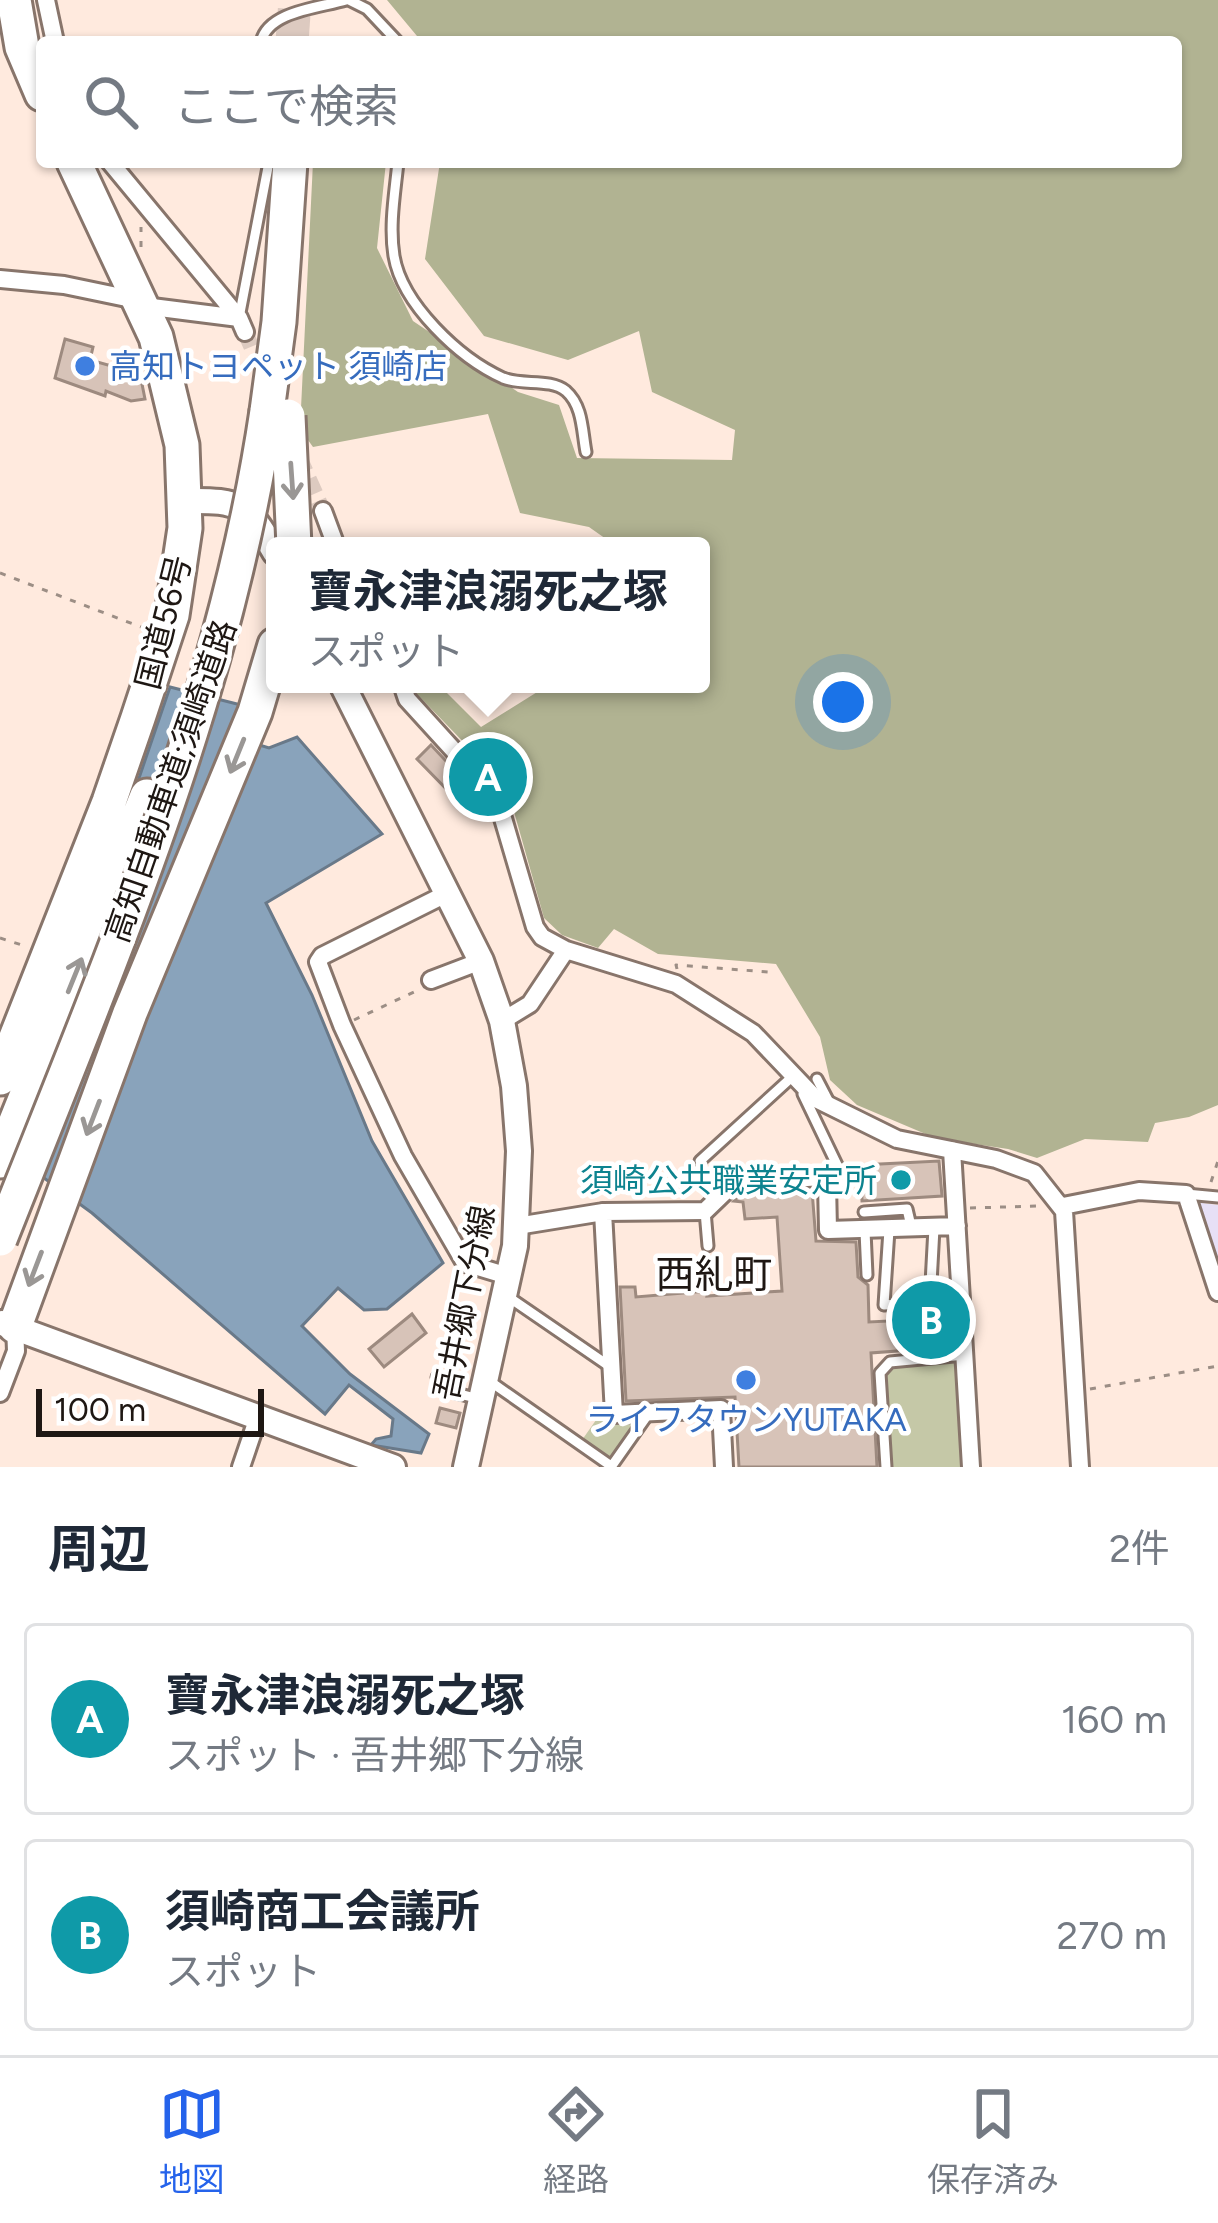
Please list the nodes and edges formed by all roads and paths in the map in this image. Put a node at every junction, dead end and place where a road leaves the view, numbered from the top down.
1 (14, 0) edge
2 (46, 0) edge
3 (348, 0) edge
4 (54, 36) edge
5 (262, 36) edge
6 (392, 36) edge
7 (36, 80) edge
8 (77, 168) edge
9 (115, 168) edge
10 (282, 168) edge
11 (283, 168) edge
12 (284, 168) edge
13 (397, 168) edge
14 (142, 201) junction
15 (141, 258) dead end
16 (0, 279) edge
17 (143, 304) junction
18 (242, 325) junction
19 (270, 413) junction
20 (586, 452) dead end
21 (186, 501) junction
22 (323, 511) tunnel mouth
23 (266, 537) edge
24 (292, 537) edge
25 (333, 537) edge
26 (0, 573) edge
27 (166, 634) junction
28 (266, 675) edge
29 (346, 693) edge
30 (405, 693) edge
31 (446, 893) junction
32 (566, 950) junction
33 (481, 961) junction
34 (769, 972) dead end
35 (702, 976) dead end
36 (431, 980) joint
37 (502, 1021) junction
38 (342, 1025) junction
39 (0, 1078) edge
40 (803, 1081) junction
41 (952, 1150) junction
42 (1218, 1160) edge
43 (0, 1161) edge
44 (700, 1161) joint
45 (822, 1177) junction
46 (1186, 1194) junction
47 (1212, 1196) edge
48 (720, 1198) junction
49 (1063, 1206) junction
50 (705, 1211) junction
51 (864, 1211) dead end
52 (603, 1212) junction
53 (957, 1217) junction
54 (517, 1226) junction
55 (934, 1228) junction
56 (911, 1229) junction
57 (889, 1230) junction
58 (865, 1231) junction
59 (0, 1239) edge
60 (708, 1246) dead end
61 (867, 1275) dead end
62 (506, 1285) junction
63 (1218, 1292) edge
64 (962, 1300) junction
65 (931, 1302) junction
66 (8, 1324) edge
67 (965, 1355) junction
68 (1218, 1366) edge
69 (612, 1368) junction
70 (437, 1377) dead end
71 (482, 1388) junction
72 (1072, 1392) junction
73 (0, 1393) edge
74 (649, 1413) junction
75 (258, 1418) junction
76 (241, 1467) edge
77 (393, 1467) edge
78 (466, 1467) edge
79 (611, 1467) edge
80 (724, 1467) edge
81 (886, 1467) edge
82 (971, 1467) edge
83 (1079, 1467) edge

1 - 7 highway
2 - 4 street
3 - 5 lane
3 - 6 lane
8 - 17 highway, 国道56号
9 - 14 street
10 - 18 lane
11 - 19 highway, 高知自動車道;須崎道路
12 - 19 highway
13 - 20 lane
14 - 15 path
14 - 18 street
16 - 17 street
17 - 18 street
17 - 21 highway, 国道56号
19 -> 24 highway, bridge
43 -> 19 highway
19 - 59 highway, 高知自動車道;須崎道路, bridge
21 - 23 main road
21 - 27 highway, 国道56号
22 - 25 street
26 - 27 path
27 - 39 highway, 国道56号
28 -> 66 highway
29 - 31 main road, 吾井郷下分線
30 - 32 street
31 - 33 main road, 吾井郷下分線
31 - 38 street
32 - 37 street
32 - 40 street
33 - 36 street
33 - 37 main road, 吾井郷下分線
34 - 35 path
36 - 38 path
37 - 54 main road, 吾井郷下分線
38 - 62 street
40 - 41 street
40 - 44 lane
40 - 45 lane
41 - 49 street
41 - 53 street
42 - 47 path
44 - 48 path
45 - 48 street
45 - 58 street
46 - 47 lane
46 - 49 street
46 - 63 street
48 - 50 street
49 - 53 path
49 - 72 street
50 - 52 street
50 - 60 lane
51 - 56 lane
52 - 54 street
52 - 69 street
53 - 55 street
53 - 64 street
54 - 62 main road, 吾井郷下分線
55 - 56 street
55 - 65 lane
56 - 57 street
57 - 58 street
57 - 65 lane
58 - 61 lane
62 - 69 lane
62 - 71 main road, 吾井郷下分線
64 - 65 lane
64 - 67 street
66 - 73 street
66 - 75 main road
67 - 81 lane
67 - 82 street
68 - 72 path
69 - 74 street
70 - 71 lane
71 - 78 main road, 吾井郷下分線
71 - 79 lane
72 - 83 street
74 - 79 lane
74 - 80 street
75 - 76 street
75 - 77 main road

